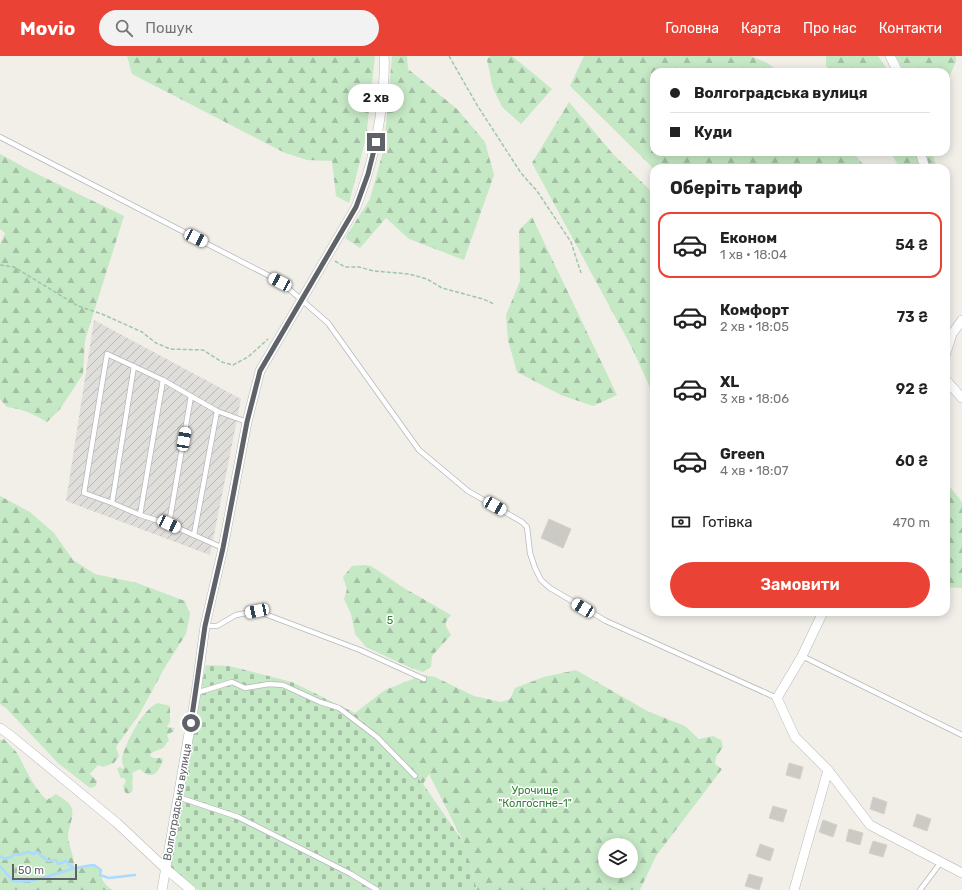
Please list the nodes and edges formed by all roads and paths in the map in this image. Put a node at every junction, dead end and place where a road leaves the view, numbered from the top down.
1 (384, 56) edge
2 (449, 56) edge
3 (890, 56) edge
4 (896, 68) edge
5 (0, 137) edge
6 (329, 253) junction
7 (0, 265) edge
8 (581, 273) dead end
9 (302, 300) junction
10 (494, 304) dead end
11 (962, 320) edge
12 (273, 335) dead end
13 (950, 340) edge
14 (134, 366) junction
15 (163, 380) junction
16 (950, 384) edge
17 (191, 396) junction
18 (962, 398) edge
19 (217, 411) junction
20 (247, 422) junction
21 (112, 503) junction
22 (140, 515) junction
23 (169, 524) junction
24 (194, 535) junction
25 (223, 548) junction
26 (821, 616) edge
27 (205, 626) junction
28 (802, 656) junction
29 (424, 679) dead end
30 (196, 693) junction
31 (777, 698) junction
32 (0, 728) edge
33 (962, 735) edge
34 (828, 770) junction
35 (415, 776) dead end
36 (178, 797) junction
37 (941, 862) junction
38 (166, 869) junction
39 (962, 873) edge
40 (162, 890) edge
41 (191, 890) edge
42 (377, 890) edge
43 (794, 890) edge
44 (920, 890) edge

1 - 6 street, Волгоградська вулиця
2 - 8 path
3 - 4 street
5 - 9 lane
6 - 9 street, Волгоградська вулиця
6 - 10 path
7 - 12 path
9 - 20 street, Волгоградська вулиця
9 - 31 lane
11 - 13 street
14 - 15 lane
14 - 21 lane
14 - 21 lane
15 - 17 lane
15 - 22 lane
16 - 18 street
17 - 19 lane
17 - 23 lane
19 - 20 lane
19 - 24 lane
20 - 25 street, Волгоградська вулиця
21 - 22 lane
22 - 23 lane
23 - 24 lane
24 - 25 lane
25 - 27 street, Волгоградська вулиця
26 - 28 street
27 - 29 lane
27 - 30 street, Волгоградська вулиця
28 - 31 street
28 - 33 lane
30 - 35 lane
30 - 36 street, Волгоградська вулиця
31 - 34 street
32 - 38 street
34 - 37 street
34 - 43 street
36 - 38 street, Волгоградська вулиця
36 - 42 lane
37 - 39 street
37 - 44 lane
38 - 40 street, Волгоградська вулиця
38 - 41 street

